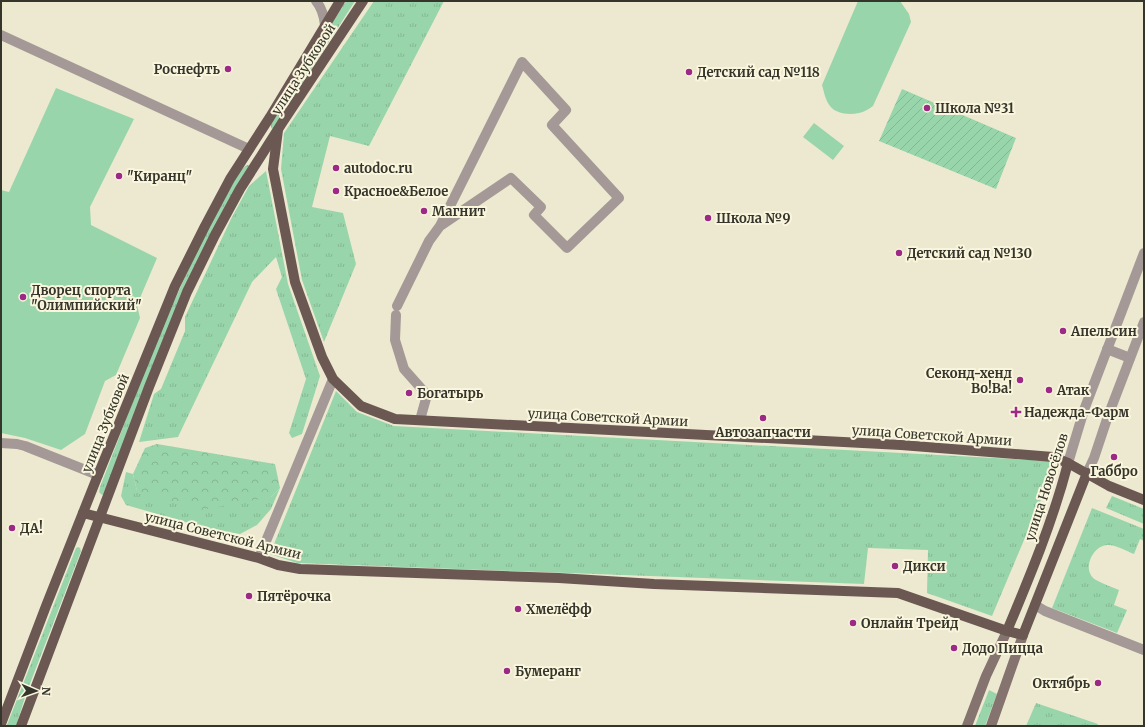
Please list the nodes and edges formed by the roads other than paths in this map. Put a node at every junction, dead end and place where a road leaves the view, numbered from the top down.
1 (316, 1) edge
2 (340, 1) edge
3 (363, 1) edge
4 (325, 25) junction
5 (1, 36) edge
6 (278, 130) junction
7 (251, 146) junction
8 (265, 151) junction
9 (273, 169) junction
10 (440, 226) junction
11 (1144, 253) edge
12 (1144, 322) edge
13 (1107, 349) junction
14 (1130, 358) junction
15 (333, 379) junction
16 (420, 420) junction
17 (1, 443) edge
18 (1068, 463) junction
19 (1087, 473) junction
20 (98, 475) junction
21 (1144, 500) edge
22 (83, 513) junction
23 (99, 516) junction
24 (259, 558) junction
25 (1035, 605) junction
26 (1007, 631) junction
27 (1023, 635) junction
28 (1144, 650) edge
29 (1, 724) edge
30 (21, 726) edge
31 (967, 726) edge
32 (991, 726) edge

1 - 4 street
2 - 4 main road, улица Зубковой
3 - 6 main road, улица Зубковой
4 - 7 main road, улица Зубковой
5 - 7 street
6 - 8 main road, улица Зубковой
6 - 9 main road, улица Советской Армии
7 - 8 main road
7 - 20 main road, улица Зубковой
8 - 9 main road
8 - 23 main road, улица Зубковой
9 - 15 main road, улица Советской Армии
10 - 10 street
10 - 16 street
11 - 13 street, улица Новосёлов
12 - 14 street
13 - 14 street
13 - 18 street, улица Новосёлов
14 - 19 street
15 - 16 main road, улица Советской Армии
15 - 24 street
16 - 18 main road, улица Советской Армии
17 - 20 street
18 - 19 main road, улица Советской Армии
18 - 26 main road, улица Новосёлов
19 - 21 main road, улица Советской Армии
19 - 25 main road
20 - 22 main road, улица Зубковой
22 - 23 main road, улица Советской Армии
22 - 29 main road, улица Зубковой
23 - 24 main road, улица Советской Армии
23 - 30 main road, улица Зубковой
24 - 26 main road, улица Советской Армии
25 - 27 main road
25 - 28 street
26 - 27 main road
26 - 31 main road, улица Новосёлов
27 - 32 main road

